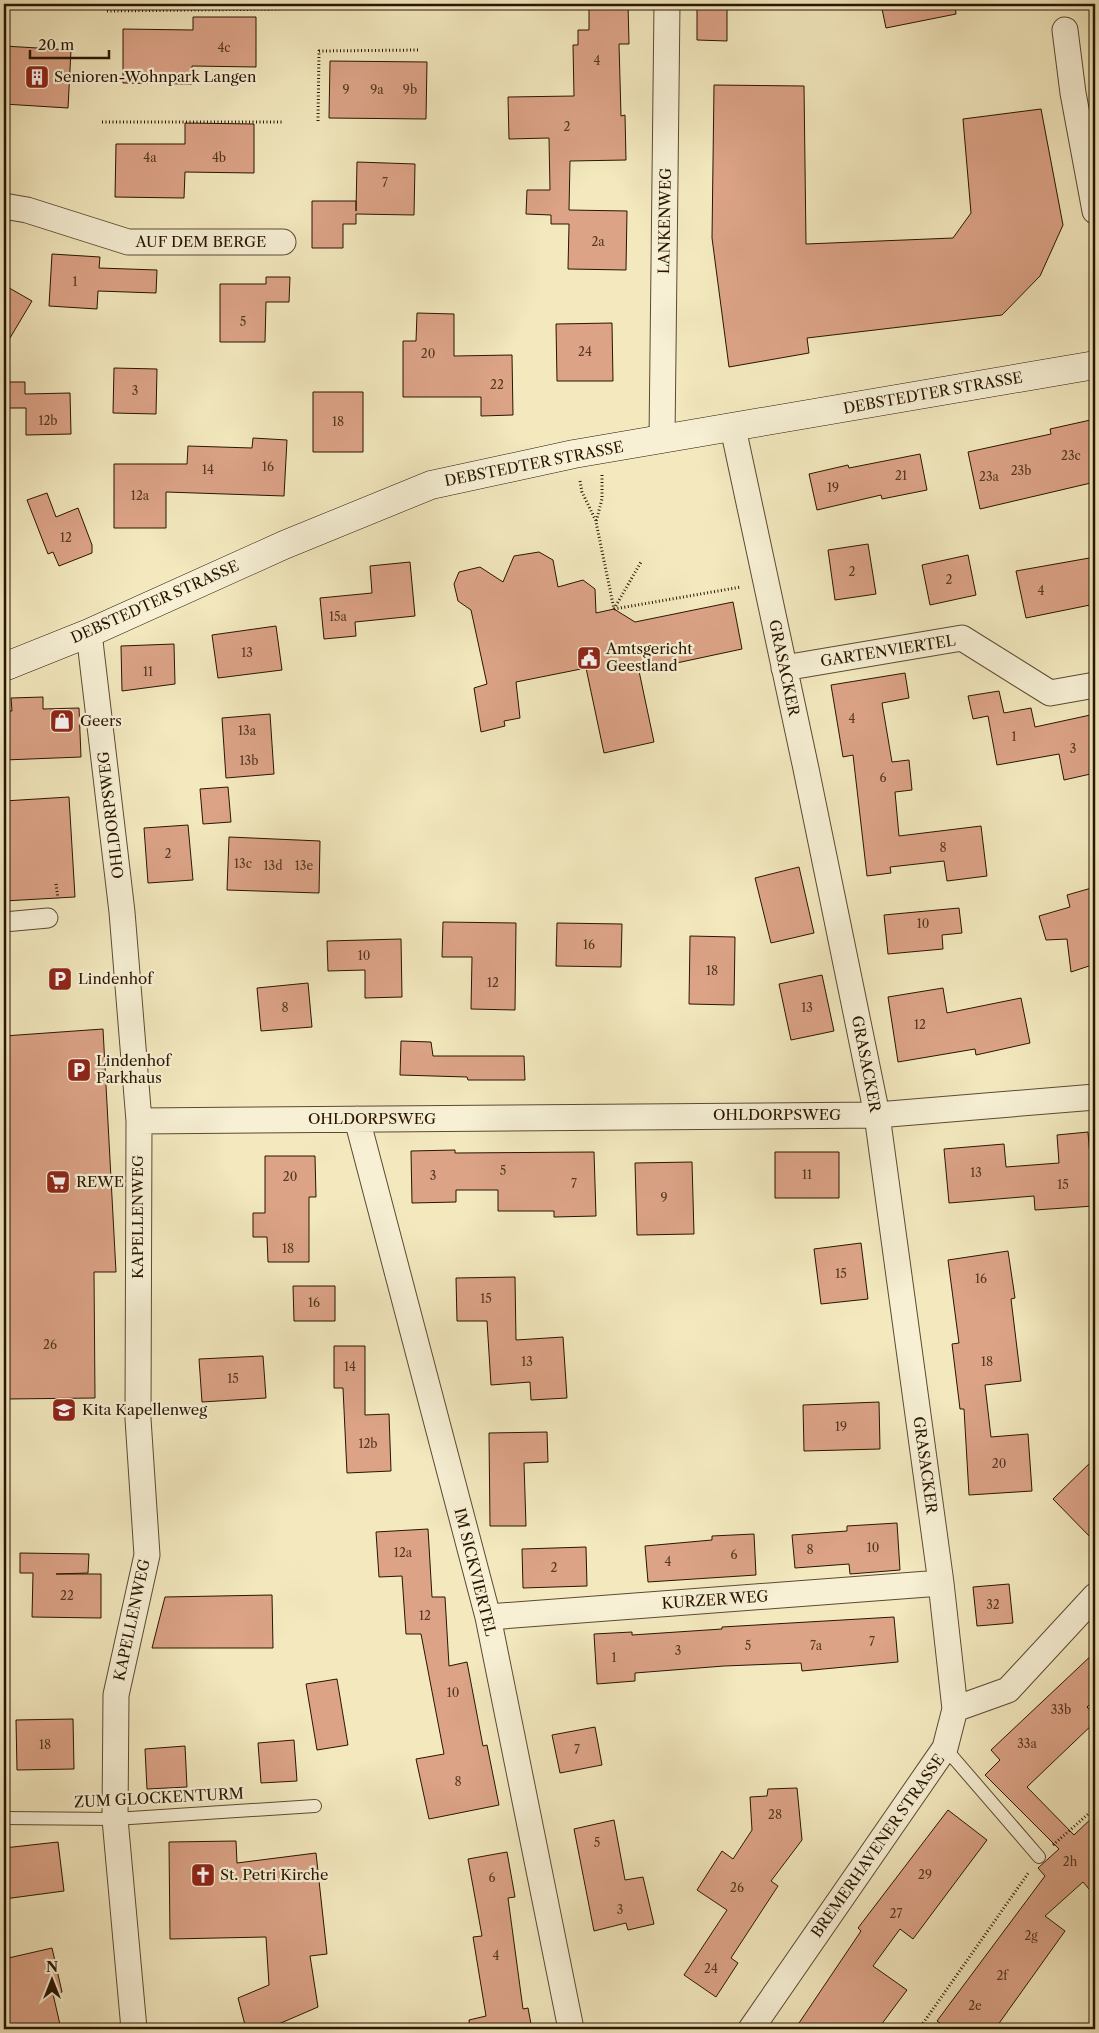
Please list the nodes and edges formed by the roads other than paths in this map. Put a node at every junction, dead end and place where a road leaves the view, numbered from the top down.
1 (667, 4) edge
2 (1065, 30) dead end
3 (4, 206) edge
4 (1095, 211) edge
5 (283, 242) dead end
6 (1095, 365) edge
7 (733, 428) junction
8 (662, 439) junction
9 (89, 633) junction
10 (4, 667) edge
11 (784, 668) junction
12 (1095, 685) edge
13 (48, 918) dead end
14 (4, 922) edge
15 (1095, 1097) edge
16 (877, 1115) junction
17 (357, 1119) junction
18 (139, 1121) junction
19 (941, 1583) junction
20 (1095, 1596) edge
21 (488, 1617) junction
22 (955, 1709) junction
23 (946, 1748) junction
24 (315, 1806) dead end
25 (4, 1818) edge
26 (115, 1819) junction
27 (1039, 1857) road end
28 (134, 2029) edge
29 (571, 2029) edge
30 (751, 2029) edge

1 - 8 street, LANKENWEG
2 - 4 street
3 - 5 street, AUF DEM BERGE
6 - 7 main road, DEBSTEDTER STRASSE
7 - 8 main road, DEBSTEDTER STRASSE
7 - 11 street, GRASACKER
8 - 9 main road, DEBSTEDTER STRASSE
9 - 10 main road, DEBSTEDTER STRASSE
9 - 18 street, OHLDORPSWEG
11 - 12 street, GARTENVIERTEL
11 - 16 street, GRASACKER
13 - 14 street
15 - 16 street, OHLDORPSWEG
16 - 17 street, OHLDORPSWEG
16 - 19 street, GRASACKER
17 - 18 street, OHLDORPSWEG
17 - 21 street, IM SICKVIERTEL
18 - 26 street, KAPELLENWEG
19 - 21 street, KURZER WEG
19 - 22 street, GRASACKER
20 - 22 street
21 - 29 street, IM SICKVIERTEL
22 - 23 street, BREMERHAVENER STRASSE
23 - 27 lane
23 - 30 street, BREMERHAVENER STRASSE
24 - 26 lane, ZUM GLOCKENTURM
25 - 26 lane, ZUM GLOCKENTURM
26 - 28 street, KAPELLENWEG

